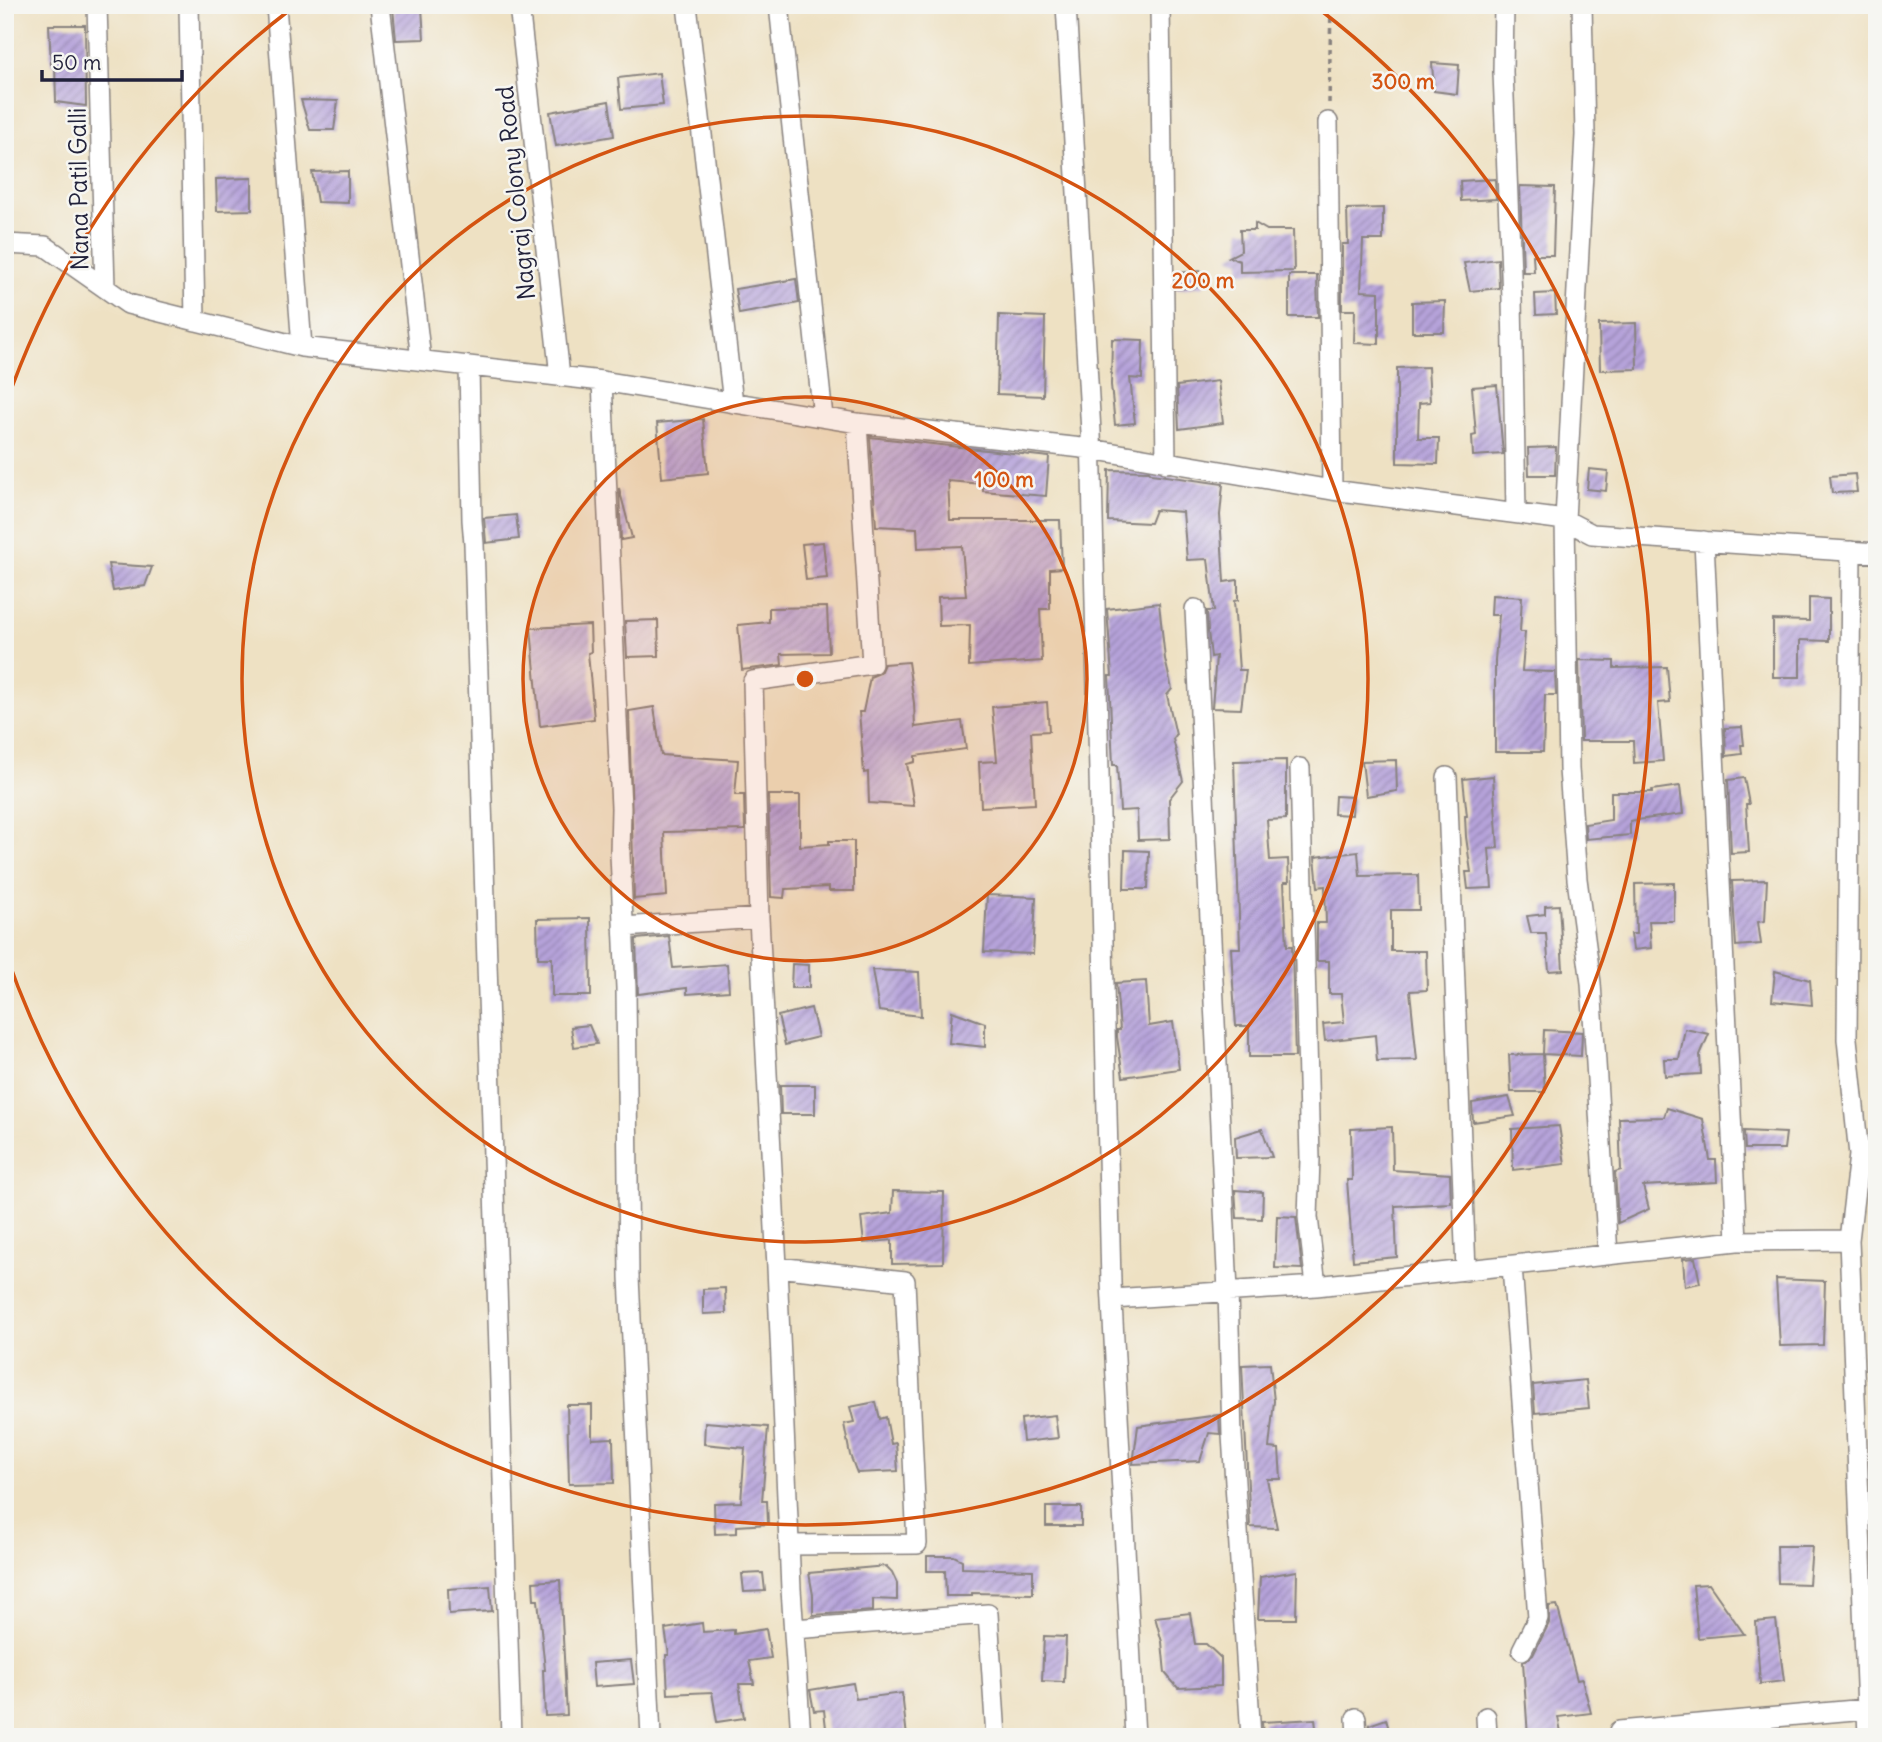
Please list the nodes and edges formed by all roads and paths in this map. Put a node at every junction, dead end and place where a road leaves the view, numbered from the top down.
1 (97, 5) edge
2 (189, 5) edge
3 (276, 5) edge
4 (380, 5) edge
5 (519, 5) edge
6 (687, 5) edge
7 (779, 5) edge
8 (1066, 5) edge
9 (1160, 5) edge
10 (1331, 5) edge
11 (1504, 5) edge
12 (1581, 5) edge
13 (1328, 122) joint
14 (5, 244) edge
15 (105, 288) junction
16 (195, 321) junction
17 (302, 347) junction
18 (421, 360) junction
19 (469, 366) junction
20 (560, 376) junction
21 (601, 381) junction
22 (733, 403) junction
23 (823, 417) junction
24 (857, 423) junction
25 (1091, 449) junction
26 (1166, 463) junction
27 (1332, 490) junction
28 (1516, 512) junction
29 (1565, 520) junction
30 (1704, 541) junction
31 (1851, 551) junction
32 (1877, 553) edge
33 (1195, 609) dead end
34 (1300, 768) dead end
35 (1447, 776) dead end
36 (759, 918) junction
37 (623, 926) junction
38 (1849, 1240) junction
39 (1737, 1241) junction
40 (1608, 1255) junction
41 (1512, 1266) junction
42 (777, 1267) junction
43 (1466, 1271) junction
44 (1316, 1286) junction
45 (1228, 1291) junction
46 (1112, 1299) junction
47 (789, 1545) junction
48 (794, 1629) junction
49 (1522, 1650) dead end
50 (1866, 1709) junction
51 (511, 1737) edge
52 (651, 1737) edge
53 (801, 1737) edge
54 (996, 1737) edge
55 (1135, 1737) edge
56 (1251, 1737) edge
57 (1619, 1737) edge
58 (1868, 1737) edge

1 - 15 street, Nana Patil Galli
2 - 16 street
3 - 17 street
4 - 18 street
5 - 20 street, Nagraj Colony Road
6 - 22 street
7 - 23 street
8 - 25 street
9 - 26 street
10 - 13 path
11 - 28 street
12 - 29 street
13 - 27 street
14 - 15 street
15 - 16 street
16 - 17 street
17 - 18 street
18 - 19 street
19 - 20 street
19 - 51 street
20 - 21 street
21 - 22 street
21 - 37 street
22 - 23 street
23 - 24 street
24 - 25 street
24 - 36 street
25 - 26 street
25 - 46 street
26 - 27 street
27 - 28 street
28 - 29 street
29 - 30 street
29 - 40 street
30 - 31 street
30 - 39 street
31 - 32 street
31 - 38 street
33 - 45 street
34 - 44 street
35 - 43 street
36 - 37 street
36 - 42 street
37 - 52 street
38 - 39 street
38 - 50 street
39 - 40 street
40 - 41 street
41 - 43 street
41 - 49 street
42 - 47 street
42 - 47 street
43 - 44 street
44 - 45 street
45 - 46 street
45 - 56 street
46 - 55 street
47 - 48 street
48 - 53 street
48 - 54 street
50 - 57 street
50 - 58 street

